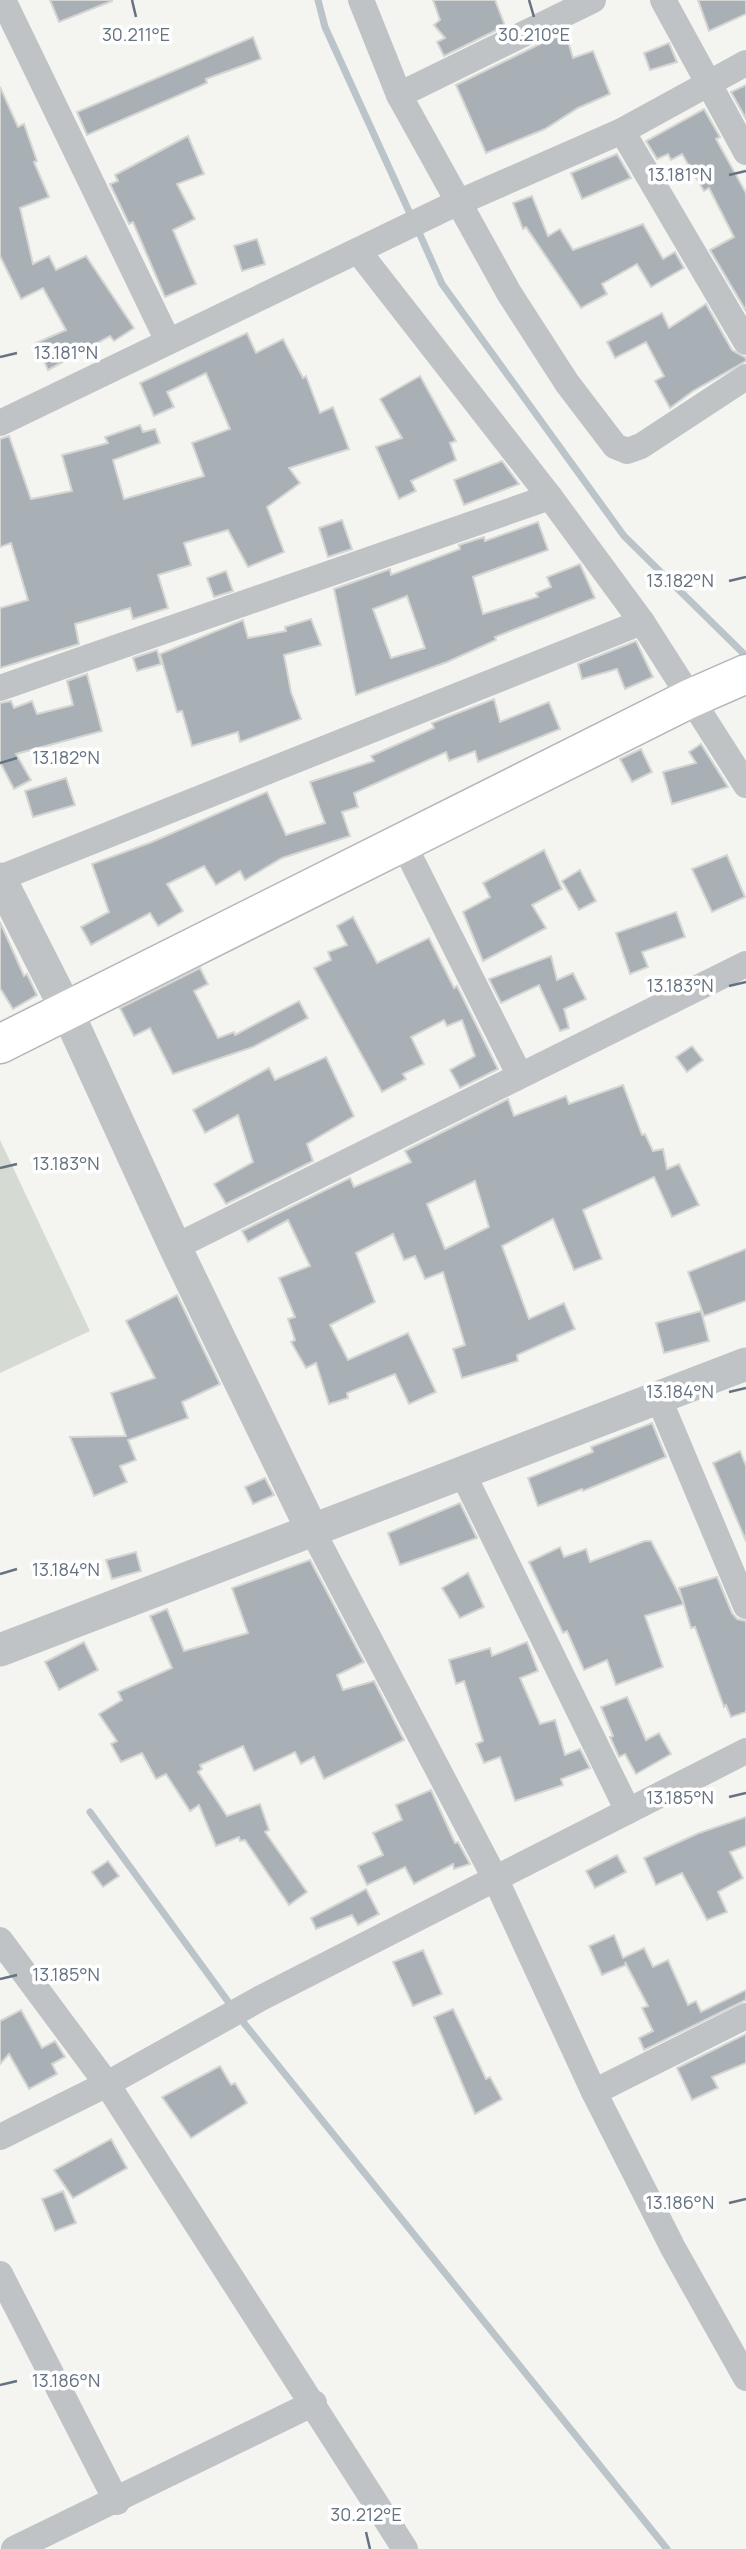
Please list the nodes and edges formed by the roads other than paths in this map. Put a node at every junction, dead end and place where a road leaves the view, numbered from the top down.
1 (3, 0) edge
2 (360, 0) edge
3 (593, 0) edge
4 (663, 0) edge
5 (10, 36) edge
6 (746, 63) edge
7 (706, 82) junction
8 (399, 95) junction
9 (622, 131) junction
10 (746, 152) edge
11 (453, 205) junction
12 (368, 247) junction
13 (168, 341) junction
14 (746, 342) edge
15 (746, 377) edge
16 (0, 422) edge
17 (550, 497) junction
18 (642, 622) junction
19 (741, 676) edge
20 (0, 688) edge
21 (689, 699) junction
22 (746, 785) edge
23 (402, 841) junction
24 (0, 878) edge
25 (746, 964) edge
26 (66, 1009) junction
27 (0, 1044) edge
28 (519, 1074) junction
29 (175, 1247) junction
30 (746, 1364) edge
31 (659, 1399) junction
32 (463, 1474) junction
33 (313, 1532) junction
34 (746, 1606) edge
35 (0, 1650) edge
36 (746, 1751) edge
37 (628, 1811) junction
38 (496, 1880) junction
39 (0, 1940) edge
40 (746, 2016) edge
41 (107, 2084) junction
42 (594, 2092) junction
43 (0, 2137) edge
44 (0, 2274) edge
45 (746, 2378) edge
46 (314, 2403) junction
47 (117, 2502) junction
48 (14, 2549) edge
49 (405, 2549) edge

1 - 5 street
2 - 8 street
3 - 8 street
4 - 7 street
5 - 13 street
6 - 7 street
7 - 9 street
7 - 10 street
8 - 11 street
9 - 11 street
9 - 14 street
11 - 12 street
11 - 15 street
12 - 13 street
12 - 17 street
13 - 16 street
17 - 18 street
17 - 20 street
18 - 21 street
18 - 24 street
19 - 21 main road
21 - 22 street
21 - 23 main road
23 - 26 main road
23 - 28 street
24 - 26 street
25 - 28 street
26 - 27 main road
26 - 29 street
28 - 29 street
29 - 33 street
30 - 31 street
31 - 32 street
31 - 34 street
32 - 33 street
32 - 37 street
33 - 35 street
33 - 38 street
36 - 37 street
37 - 38 street
38 - 41 street
38 - 42 street
39 - 41 street
40 - 42 street
41 - 43 street
41 - 46 street
42 - 45 street
44 - 47 street
46 - 47 street
46 - 49 street
47 - 48 street

